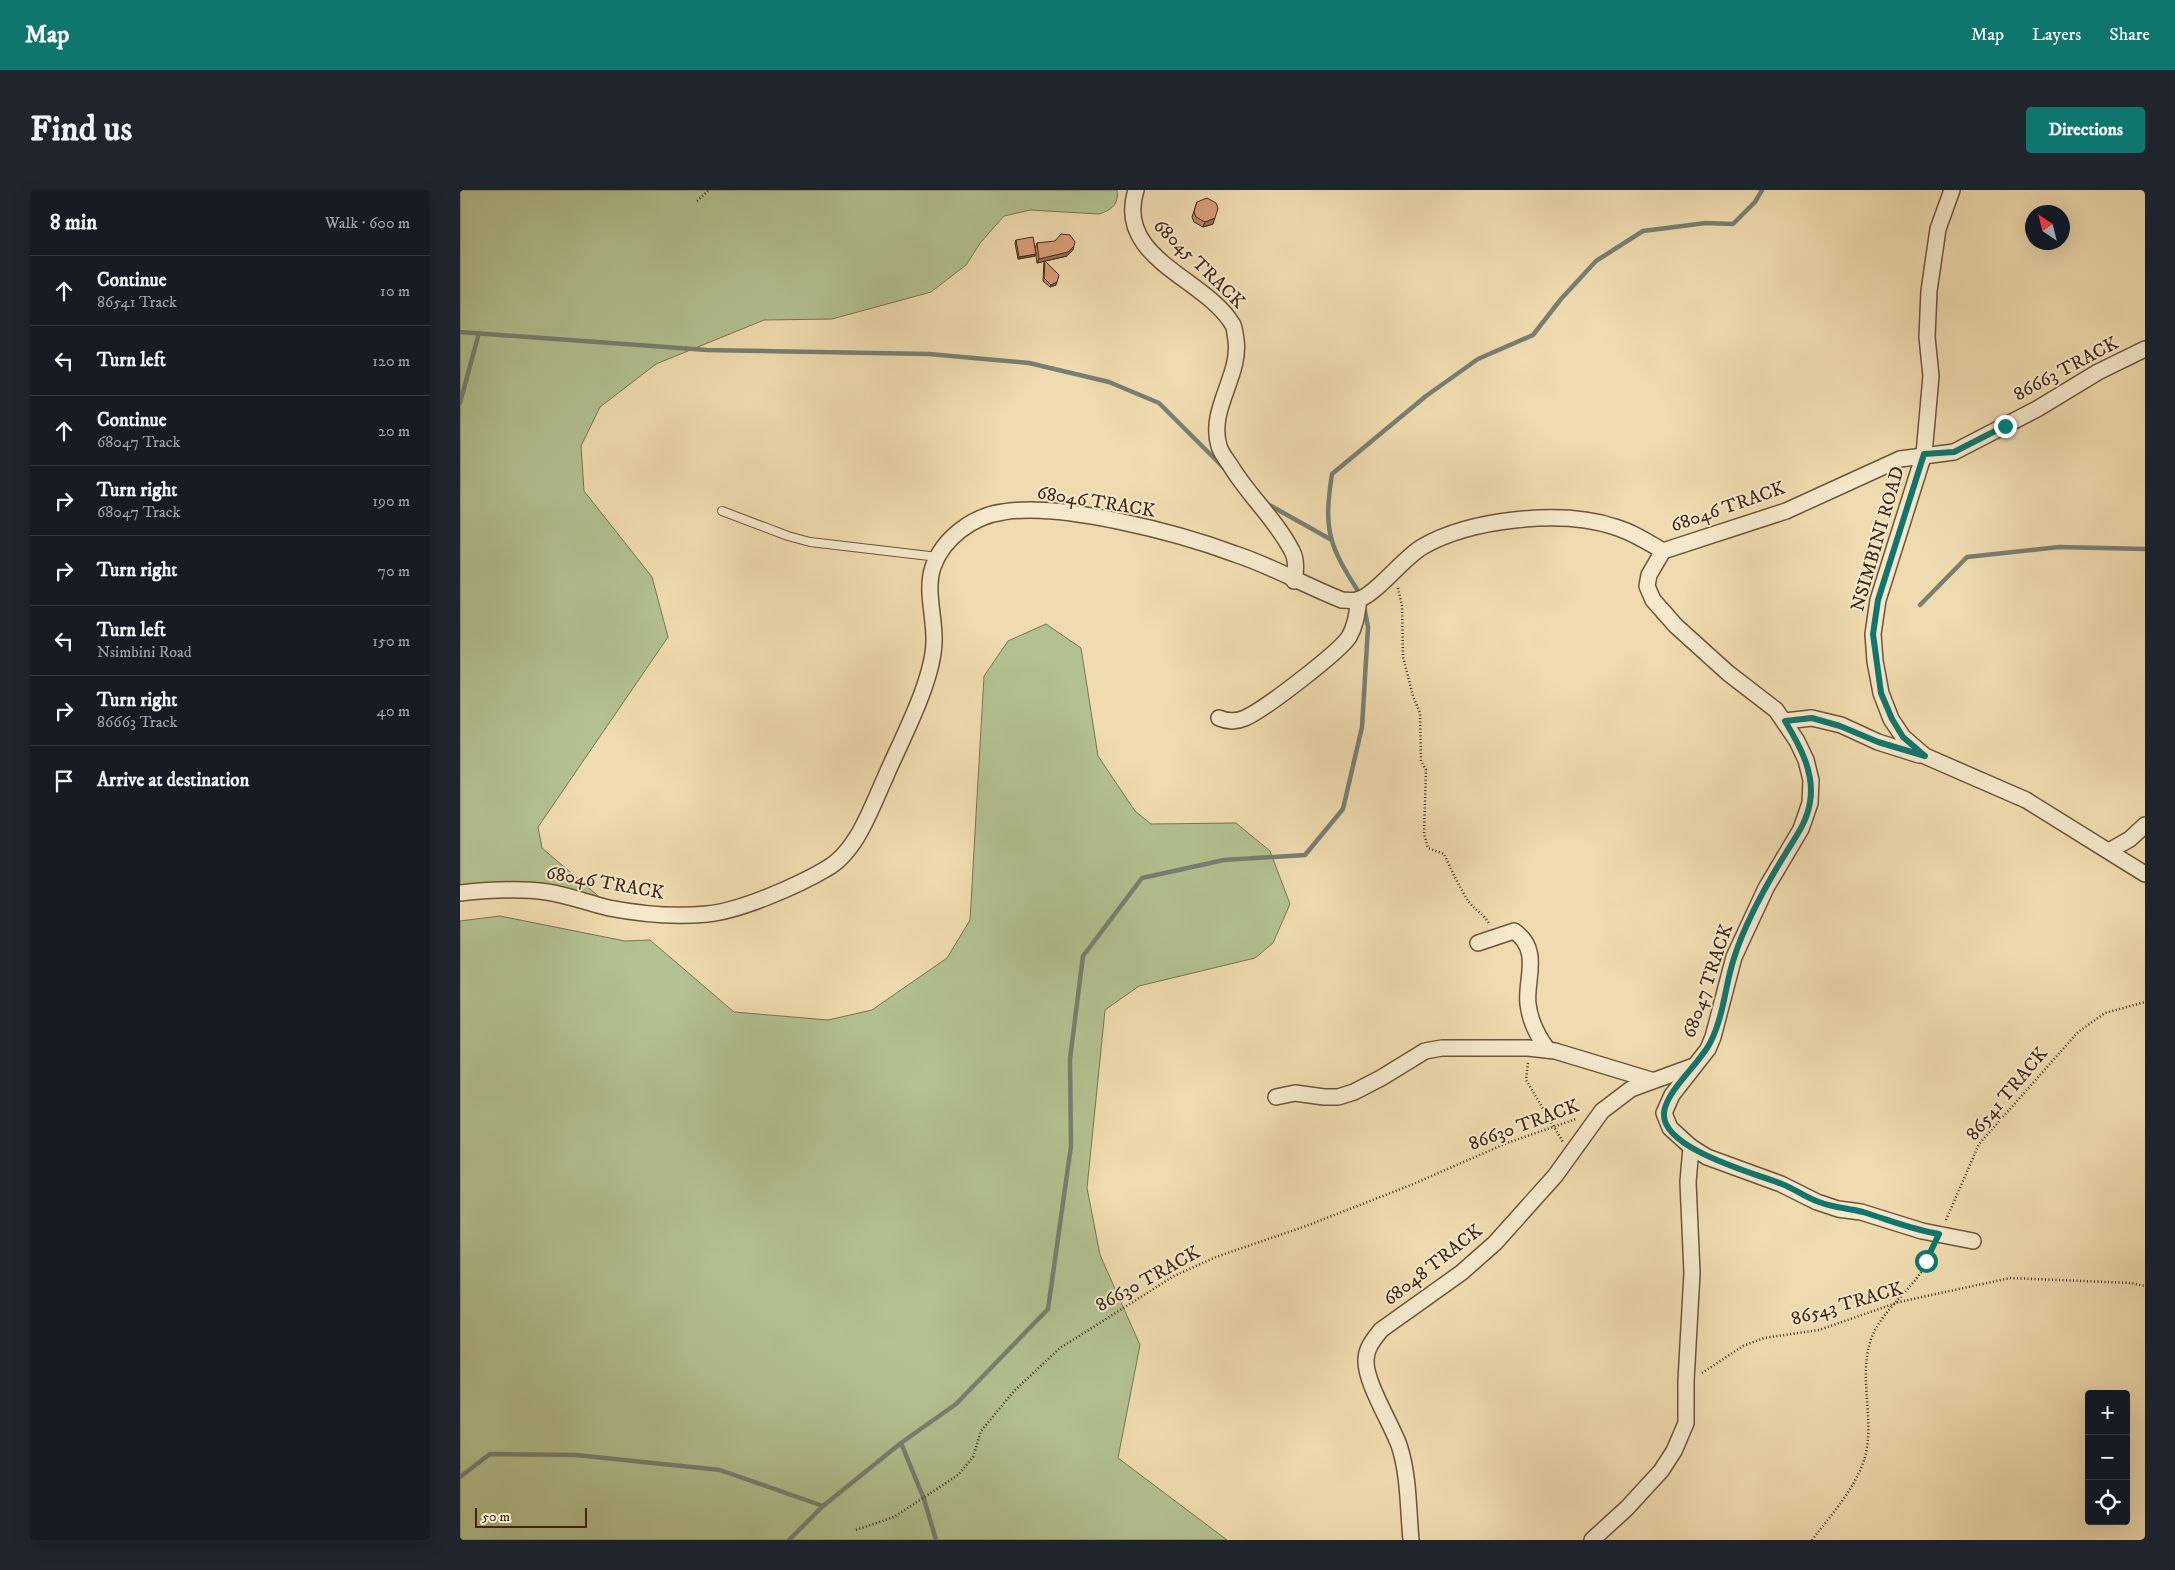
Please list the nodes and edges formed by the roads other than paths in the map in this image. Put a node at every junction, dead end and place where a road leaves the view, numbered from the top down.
1 (1136, 190) edge
2 (1952, 190) edge
3 (2145, 348) edge
4 (1924, 454) junction
5 (722, 511) dead end
6 (1663, 551) junction
7 (938, 558) junction
8 (1294, 581) junction
9 (1359, 600) junction
10 (1219, 718) dead end
11 (1785, 721) junction
12 (1925, 756) junction
13 (2145, 825) edge
14 (2109, 851) junction
15 (2145, 874) edge
16 (460, 893) edge
17 (1478, 943) dead end
18 (1548, 1050) junction
19 (1691, 1068) junction
20 (1651, 1080) junction
21 (1276, 1097) dead end
22 (1691, 1146) junction
23 (1973, 1241) dead end
24 (1411, 1540) edge
25 (1592, 1540) edge

1 - 8 street, 68045 TRACK
2 - 4 street, NSIMBINI ROAD
3 - 4 street, 86663 TRACK
4 - 6 street, 68046 TRACK
4 - 12 street, NSIMBINI ROAD
5 - 7 lane
6 - 9 street, 68046 TRACK
6 - 11 street, 68047 TRACK
7 - 8 street, 68046 TRACK
7 - 16 street, 68046 TRACK
8 - 9 street, 68046 TRACK
9 - 10 street
11 - 12 street
11 - 19 street, 68047 TRACK
12 - 14 street, NSIMBINI ROAD
13 - 14 street
14 - 15 street, NSIMBINI ROAD
17 - 18 street
18 - 20 street
18 - 21 street
19 - 20 street, 68048 TRACK
19 - 22 street, 68047 TRACK
20 - 24 street, 68048 TRACK
22 - 23 street
22 - 25 street

